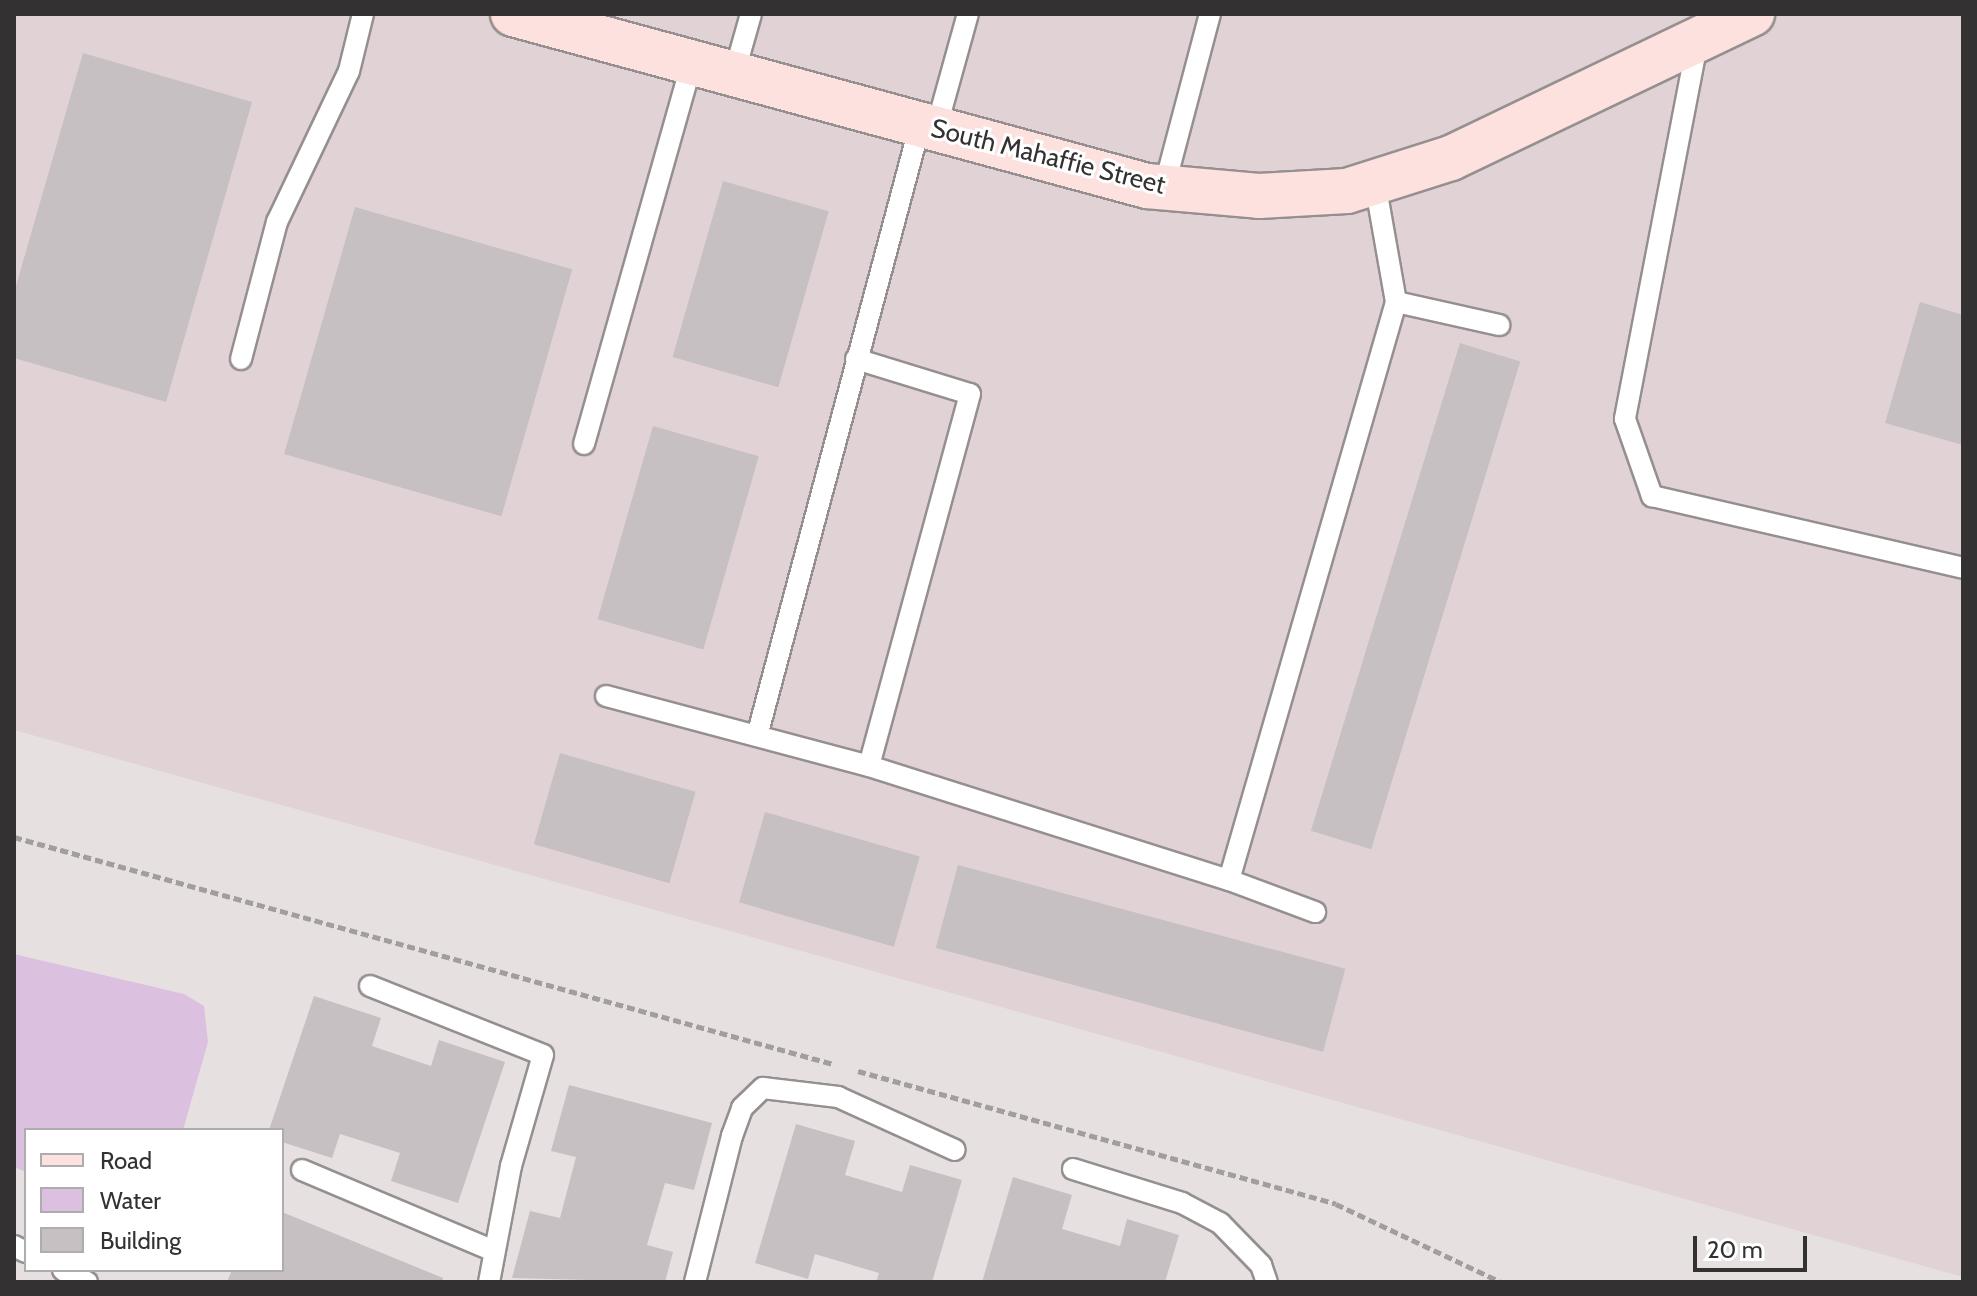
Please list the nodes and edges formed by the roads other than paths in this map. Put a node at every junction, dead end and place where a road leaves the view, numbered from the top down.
1 (363, 14) edge
2 (513, 14) edge
3 (751, 14) edge
4 (968, 14) edge
5 (1210, 14) edge
6 (1752, 14) edge
7 (1700, 27) edge
8 (692, 63) junction
9 (734, 74) junction
10 (928, 127) junction
11 (1375, 183) junction
12 (1164, 188) junction
13 (1396, 302) junction
14 (1499, 325) dead end
15 (241, 359) dead end
16 (856, 359) junction
17 (584, 444) dead end
18 (1963, 568) edge
19 (606, 696) dead end
20 (757, 736) junction
21 (869, 766) junction
22 (1229, 880) junction
23 (1315, 912) dead end
24 (370, 986) dead end
25 (955, 1150) dead end
26 (1073, 1169) dead end
27 (302, 1170) dead end
28 (494, 1251) junction
29 (67, 1272) edge
30 (87, 1282) edge
31 (489, 1282) edge
32 (695, 1282) edge
33 (1267, 1282) edge

1 - 15 lane
2 - 8 street, South Mahaffie Street
3 - 9 lane
4 - 10 lane
5 - 12 lane
6 - 7 street, South Mahaffie Street
7 - 11 street, South Mahaffie Street
7 - 18 lane
8 - 9 street, South Mahaffie Street
8 - 17 lane
9 - 10 street, South Mahaffie Street
10 - 12 street, South Mahaffie Street
10 - 16 lane
11 - 12 street, South Mahaffie Street
11 - 13 lane
13 - 14 lane
13 - 22 lane
16 - 20 lane
16 - 21 lane
19 - 20 lane
20 - 21 lane
21 - 22 lane
22 - 23 lane
24 - 28 lane
25 - 32 lane
26 - 33 lane
27 - 28 lane
28 - 31 lane
29 - 30 lane

